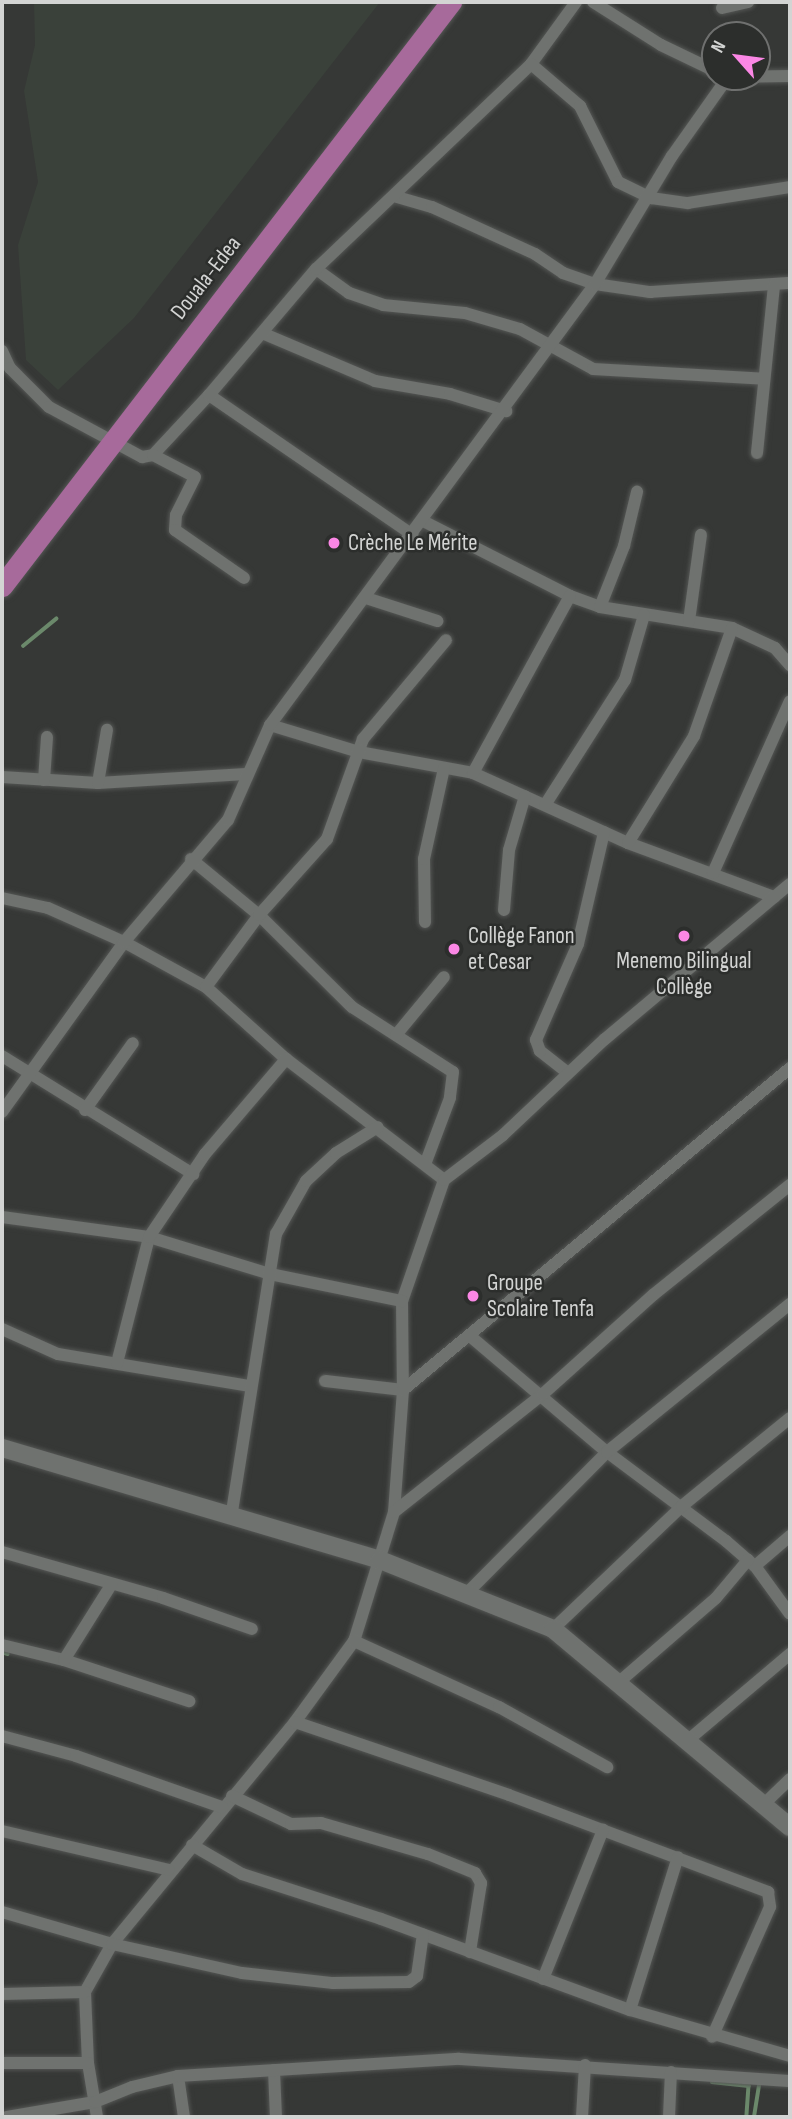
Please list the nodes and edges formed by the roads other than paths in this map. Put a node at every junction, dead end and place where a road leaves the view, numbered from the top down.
1 (452, 2) edge
2 (576, 2) edge
3 (593, 2) edge
4 (748, 2) edge
5 (722, 8) dead end
6 (531, 64) junction
7 (701, 64) edge
8 (771, 76) edge
9 (790, 76) edge
10 (717, 91) edge
11 (790, 187) edge
12 (397, 197) junction
13 (651, 198) junction
14 (316, 269) junction
15 (790, 283) edge
16 (595, 284) junction
17 (774, 285) junction
18 (262, 333) junction
19 (552, 344) junction
20 (2, 351) edge
21 (764, 379) junction
22 (209, 395) junction
23 (506, 411) junction
24 (111, 444) junction
25 (757, 453) dead end
26 (153, 455) junction
27 (637, 492) dead end
28 (423, 521) junction
29 (701, 535) dead end
30 (413, 536) junction
31 (244, 578) dead end
32 (2, 586) edge
33 (570, 596) junction
34 (366, 598) junction
35 (600, 607) junction
36 (644, 615) junction
37 (438, 621) dead end
38 (689, 621) junction
39 (732, 628) junction
40 (446, 640) dead end
41 (790, 665) edge
42 (790, 701) edge
43 (271, 725) junction
44 (107, 730) dead end
45 (47, 737) dead end
46 (359, 752) junction
47 (444, 768) junction
48 (246, 774) junction
49 (473, 774) junction
50 (2, 777) edge
51 (44, 780) junction
52 (98, 783) junction
53 (525, 796) junction
54 (545, 806) junction
55 (604, 832) junction
56 (628, 843) junction
57 (191, 859) junction
58 (713, 873) junction
59 (790, 884) edge
60 (774, 897) junction
61 (2, 898) edge
62 (504, 910) dead end
63 (260, 915) junction
64 (425, 922) dead end
65 (124, 942) junction
66 (444, 977) dead end
67 (206, 987) junction
68 (396, 1035) junction
69 (133, 1043) dead end
70 (2, 1056) edge
71 (286, 1059) junction
72 (790, 1068) edge
73 (568, 1073) junction
74 (27, 1074) junction
75 (85, 1110) junction
76 (2, 1112) edge
77 (378, 1127) junction
78 (426, 1162) junction
79 (192, 1174) junction
80 (444, 1180) junction
81 (790, 1185) edge
82 (2, 1217) edge
83 (149, 1237) junction
84 (271, 1274) junction
85 (402, 1301) junction
86 (790, 1304) edge
87 (2, 1329) edge
88 (470, 1336) junction
89 (117, 1363) junction
90 (326, 1381) dead end
91 (250, 1386) junction
92 (403, 1390) junction
93 (543, 1394) junction
94 (790, 1418) edge
95 (2, 1448) edge
96 (607, 1452) junction
97 (682, 1506) junction
98 (394, 1512) junction
99 (230, 1518) junction
100 (790, 1536) edge
101 (2, 1552) edge
102 (380, 1560) junction
103 (752, 1563) junction
104 (111, 1585) junction
105 (468, 1592) junction
106 (790, 1614) edge
107 (252, 1629) dead end
108 (552, 1629) junction
109 (354, 1641) junction
110 (2, 1645) edge
111 (790, 1654) edge
112 (64, 1660) junction
113 (619, 1682) junction
114 (189, 1701) dead end
115 (295, 1722) junction
116 (2, 1736) edge
117 (687, 1741) junction
118 (607, 1767) dead end
119 (790, 1779) edge
120 (232, 1796) junction
121 (764, 1804) junction
122 (222, 1807) junction
123 (790, 1826) edge
124 (603, 1829) junction
125 (2, 1831) edge
126 (192, 1845) junction
127 (678, 1857) junction
128 (169, 1870) junction
129 (2, 1912) edge
130 (423, 1934) junction
131 (113, 1944) junction
132 (470, 1952) junction
133 (543, 1979) junction
134 (85, 1992) junction
135 (2, 1994) edge
136 (630, 2010) junction
137 (712, 2037) junction
138 (790, 2056) edge
139 (2, 2063) edge
140 (88, 2063) junction
141 (584, 2065) junction
142 (274, 2070) junction
143 (671, 2072) junction
144 (178, 2076) junction
145 (790, 2081) edge
146 (95, 2102) junction
147 (7, 2117) edge
148 (97, 2117) edge
149 (184, 2117) edge
150 (276, 2117) edge
151 (582, 2117) edge
152 (670, 2117) edge

1 - 24 highway, Douala-Edea
2 - 6 street
3 - 7 street
4 - 5 street
6 - 12 street
6 - 13 street
8 - 9 street
10 - 13 street
11 - 13 street
12 - 14 street
12 - 16 street
13 - 16 street
14 - 18 street
14 - 19 street
15 - 17 street
16 - 17 street
16 - 19 street
17 - 21 street
18 - 22 street
18 - 23 street
19 - 21 street
19 - 23 street
20 - 24 street
21 - 25 street
22 - 26 street
22 - 30 street
23 - 28 street
24 - 26 street
24 - 32 highway, Douala-Edea
26 - 31 street
27 - 35 street
28 - 30 street
28 - 33 street
29 - 38 street
30 - 34 street
33 - 35 street
33 - 49 street
34 - 37 street
34 - 43 street
35 - 36 street
36 - 38 street
36 - 54 street
38 - 39 street
39 - 41 street
39 - 56 street
40 - 46 street
42 - 58 street
43 - 46 street
43 - 48 street
44 - 52 street
45 - 51 street
46 - 47 street
46 - 63 street
47 - 49 street
47 - 64 street
48 - 52 street
48 - 57 street
49 - 53 street
50 - 51 street
51 - 52 street
53 - 54 street
53 - 62 street
54 - 55 street
55 - 56 street
55 - 73 street
56 - 58 street
57 - 63 street
57 - 65 street
58 - 60 street
59 - 60 street
60 - 73 street
61 - 65 street
63 - 67 street
63 - 68 street
65 - 67 street
65 - 74 street
66 - 68 street
67 - 71 street
68 - 78 street
69 - 75 street
70 - 74 street
71 - 77 street
71 - 79 street
72 - 88 street
73 - 80 street
74 - 75 street
74 - 76 street
75 - 79 street
77 - 78 street
77 - 84 street
78 - 80 street
79 - 83 street
80 - 85 street
81 - 93 street
82 - 83 street
83 - 84 street
83 - 89 street
84 - 85 street
84 - 91 street
85 - 92 street
86 - 96 street
87 - 89 street
88 - 92 street
88 - 93 street
89 - 91 street
90 - 92 street
91 - 99 street
92 - 98 street
93 - 96 street
93 - 98 street
94 - 97 street
95 - 99 main road
96 - 97 street
96 - 105 street
97 - 103 street
97 - 108 street
98 - 102 street
99 - 102 main road
100 - 103 street
101 - 104 street
102 - 105 main road
102 - 109 street
103 - 106 street
103 - 113 street
104 - 107 street
104 - 112 street
105 - 108 main road
108 - 113 main road
109 - 115 street
109 - 118 street
110 - 112 street
111 - 117 street
112 - 114 street
113 - 117 main road
115 - 120 street
115 - 124 street
116 - 122 street
117 - 121 main road
119 - 121 street
120 - 122 street
120 - 132 street
121 - 123 main road
122 - 126 street
124 - 127 street
124 - 133 street
125 - 128 street
126 - 128 street
126 - 130 street
127 - 136 street
127 - 137 street
128 - 131 street
129 - 131 street
130 - 131 street
130 - 132 street
131 - 134 street
132 - 133 street
133 - 136 street
134 - 135 street
134 - 140 street
136 - 137 street
137 - 138 street
139 - 140 street
140 - 146 street
141 - 142 street
141 - 143 street
141 - 151 street
142 - 144 street
142 - 150 street
143 - 145 street
143 - 152 street
144 - 146 street
144 - 149 street
146 - 147 street
146 - 148 street

